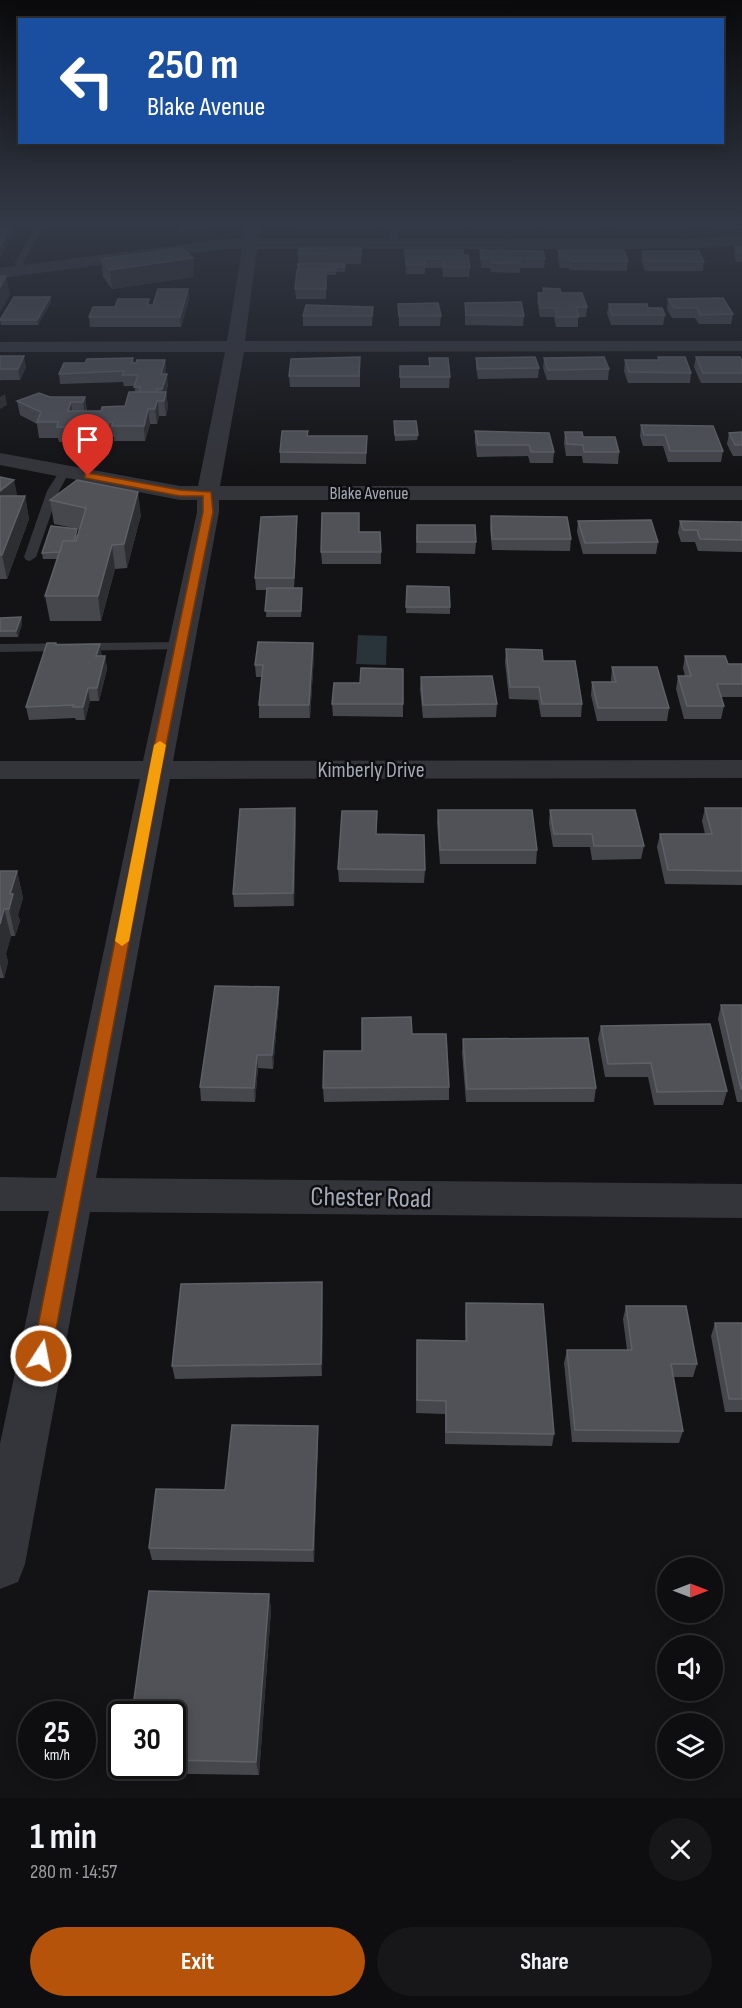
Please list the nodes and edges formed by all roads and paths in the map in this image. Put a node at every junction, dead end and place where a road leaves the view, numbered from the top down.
1 (241, 309) edge
2 (742, 346) edge
3 (0, 347) edge
4 (235, 347) junction
5 (0, 459) edge
6 (65, 471) junction
7 (742, 493) edge
8 (208, 494) junction
9 (30, 557) dead end
10 (181, 646) junction
11 (0, 648) edge
12 (155, 769) junction
13 (0, 770) edge
14 (742, 770) edge
15 (0, 1194) edge
16 (74, 1195) junction
17 (742, 1201) edge
18 (0, 1564) edge

1 - 4 street
2 - 4 street
3 - 4 street
4 - 8 street
5 - 6 street, Blake Avenue
6 - 8 street, Blake Avenue
6 - 9 lane
7 - 8 street, Blake Avenue
8 - 10 street
10 - 11 lane
10 - 12 street
12 - 13 street, Kimberly Drive
12 - 14 street, Kimberly Drive
12 - 16 street
15 - 16 street, Chester Road
16 - 17 street, Chester Road
16 - 18 street

